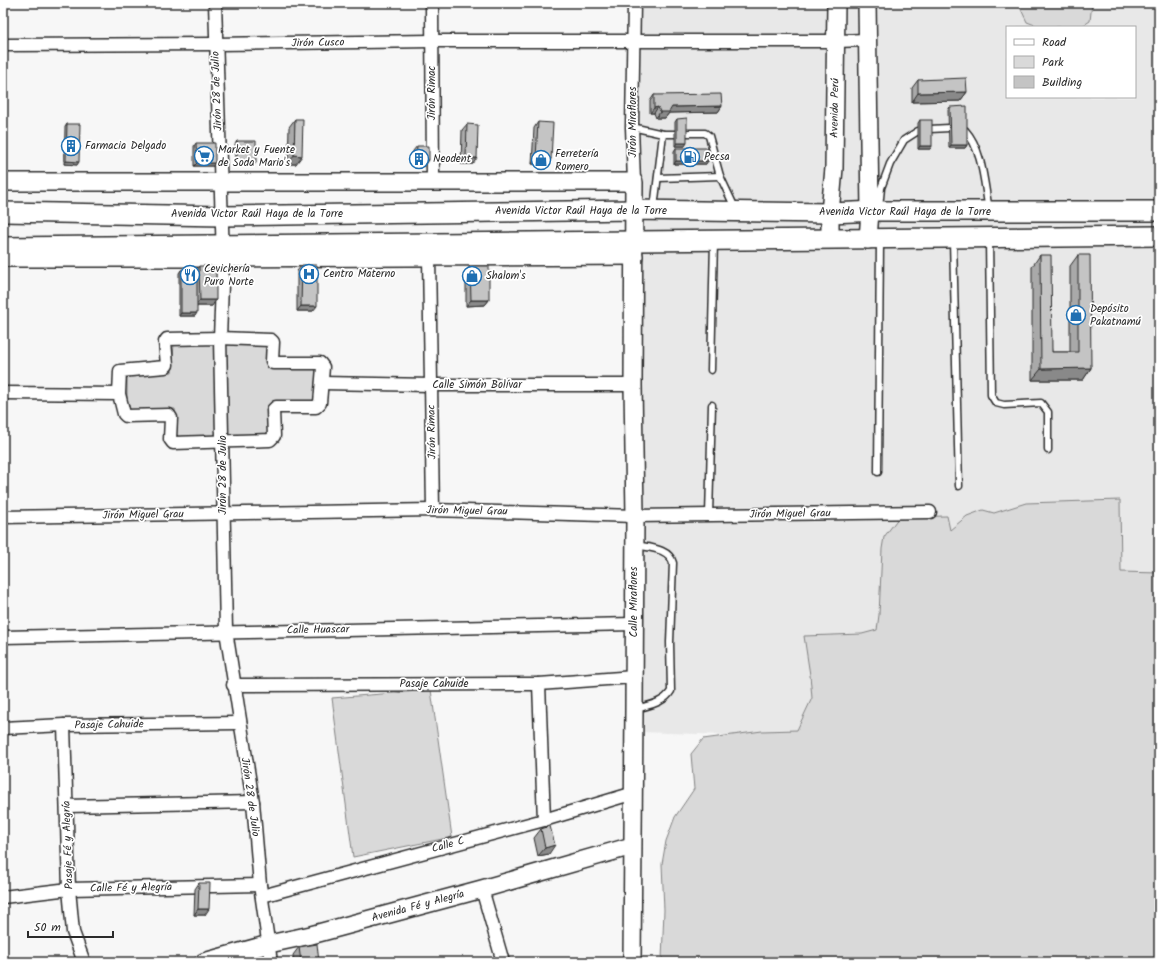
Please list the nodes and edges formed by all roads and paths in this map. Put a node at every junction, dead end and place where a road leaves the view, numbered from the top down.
1 (215, 3) edge
2 (432, 3) edge
3 (634, 3) edge
4 (836, 3) edge
5 (867, 3) edge
6 (868, 40) junction
7 (432, 41) junction
8 (836, 41) junction
9 (634, 42) junction
10 (216, 44) junction
11 (3, 45) edge
12 (632, 127) junction
13 (948, 128) dead end
14 (930, 129) edge
15 (918, 130) edge
16 (965, 130) edge
17 (685, 133) edge
18 (663, 134) junction
19 (675, 134) edge
20 (720, 176) junction
21 (658, 178) junction
22 (3, 182) edge
23 (220, 182) junction
24 (433, 182) junction
25 (634, 182) junction
26 (633, 210) junction
27 (654, 210) junction
28 (874, 211) junction
29 (989, 211) junction
30 (1159, 211) edge
31 (3, 212) edge
32 (736, 212) junction
33 (830, 213) junction
34 (222, 216) junction
35 (1159, 236) edge
36 (953, 238) junction
37 (989, 238) junction
38 (830, 239) junction
39 (874, 240) junction
40 (714, 241) junction
41 (3, 247) edge
42 (634, 249) junction
43 (222, 252) junction
44 (429, 257) junction
45 (3, 258) edge
46 (220, 338) junction
47 (711, 370) dead end
48 (322, 383) junction
49 (431, 385) junction
50 (633, 386) junction
51 (3, 393) edge
52 (119, 394) junction
53 (712, 405) dead end
54 (223, 441) junction
55 (1048, 450) dead end
56 (878, 472) dead end
57 (959, 486) dead end
58 (432, 510) junction
59 (930, 512) dead end
60 (223, 514) junction
61 (709, 515) junction
62 (634, 516) junction
63 (3, 517) edge
64 (635, 544) junction
65 (634, 624) junction
66 (226, 631) junction
67 (3, 637) edge
68 (634, 677) junction
69 (539, 684) junction
70 (233, 685) junction
71 (634, 710) junction
72 (239, 723) junction
73 (64, 725) junction
74 (3, 728) edge
75 (634, 793) junction
76 (252, 802) junction
77 (67, 806) junction
78 (544, 820) junction
79 (632, 846) junction
80 (69, 889) junction
81 (482, 889) junction
82 (261, 890) junction
83 (3, 897) edge
84 (269, 944) junction
85 (84, 962) edge
86 (204, 962) edge
87 (271, 962) edge
88 (503, 962) edge
89 (632, 962) edge

1 - 10 street, Jirón 28 de Julio
2 - 7 street, Jirón Rimac
3 - 9 street, Jirón Miraflores
4 - 8 street, Avenida Perú
5 - 6 street
6 - 8 street, Jirón Cusco
6 - 28 street
7 - 9 street, Jirón Cusco
7 - 10 street, Jirón Cusco
7 - 24 street, Jirón Rimac
8 - 9 street, Jirón Cusco
8 - 33 street, Avenida Perú
9 - 12 street, Jirón Miraflores
10 - 11 street, Jirón Cusco
10 - 23 street, Jirón 28 de Julio
12 - 18 lane
12 - 25 street, Jirón Miraflores
13 - 14 lane
15 - 28 lane
16 - 29 lane
17 - 20 lane
18 - 19 lane
18 - 21 lane
20 - 21 lane
20 - 32 lane
21 - 27 lane
22 - 23 street
23 - 24 street
23 - 34 street, Jirón 28 de Julio
24 - 25 street
25 - 26 street, Jirón Miraflores
26 - 27 main road, Avenida Victor Raúl Haya de la Torre
26 - 34 main road, Avenida Victor Raúl Haya de la Torre
26 - 42 street, Jirón Miraflores
27 - 32 main road, Avenida Victor Raúl Haya de la Torre
28 - 29 main road, Avenida Victor Raúl Haya de la Torre
28 - 33 main road, Avenida Victor Raúl Haya de la Torre
28 - 39 street
29 - 30 main road, Avenida Victor Raúl Haya de la Torre
31 - 34 main road, Avenida Victor Raúl Haya de la Torre
32 - 33 main road, Avenida Victor Raúl Haya de la Torre
33 - 38 street, Avenida Perú
34 - 43 street, Jirón 28 de Julio
35 - 37 main road
36 - 37 main road
36 - 39 main road
36 - 57 lane
37 - 55 lane
38 - 39 main road
38 - 40 main road
39 - 56 lane
40 - 42 main road
40 - 47 lane
41 - 43 main road
42 - 43 main road
42 - 44 street
42 - 50 street, Calle Miraflores
43 - 44 street
43 - 45 street
43 - 46 street, Jirón 28 de Julio
44 - 49 street, Jirón Rimac
46 - 48 street
46 - 52 street
46 - 54 street, Jirón 28 de Julio
48 - 49 street, Calle Simón Bolívar
48 - 54 street
49 - 50 street, Calle Simón Bolívar
49 - 58 street, Jirón Rimac
50 - 62 street, Calle Miraflores
51 - 52 street
52 - 54 street
53 - 61 lane
54 - 60 street, Jirón 28 de Julio
58 - 60 street, Jirón Miguel Grau
58 - 62 street, Jirón Miguel Grau
59 - 61 street, Jirón Miguel Grau
60 - 63 street, Jirón Miguel Grau
60 - 66 street, Jirón 28 de Julio
61 - 62 street, Jirón Miguel Grau
62 - 64 street, Calle Miraflores
64 - 65 street, Calle Miraflores
64 - 71 lane
65 - 66 street, Calle Huascar
65 - 68 street, Calle Miraflores
66 - 67 street, Calle Huascar
66 - 70 street, Jirón 28 de Julio
68 - 69 street, Pasaje Cahuide
68 - 71 street, Calle Miraflores
69 - 70 street, Pasaje Cahuide
69 - 78 street
70 - 72 street, Jirón 28 de Julio
71 - 75 street, Calle Miraflores
72 - 73 street, Pasaje Cahuide
72 - 76 street, Jirón 28 de Julio
73 - 74 street, Pasaje Cahuide
73 - 77 street, Pasaje Fé y Alegría
75 - 78 street, Calle C
75 - 79 street, Calle Miraflores
76 - 77 street
76 - 82 street, Jirón 28 de Julio
77 - 80 street, Pasaje Fé y Alegría
78 - 82 street, Calle C
79 - 81 street, Avenida Fé y Alegría
79 - 89 street, Calle Miraflores
80 - 82 street, Calle Fé y Alegría
80 - 83 street, Calle Fé y Alegría
80 - 85 street, Pasaje Fé y Alegría
81 - 84 street, Avenida Fé y Alegría
81 - 88 street
82 - 84 street, Jirón 28 de Julio
84 - 86 street, Avenida Fé y Alegría
84 - 87 street, Jirón 28 de Julio

